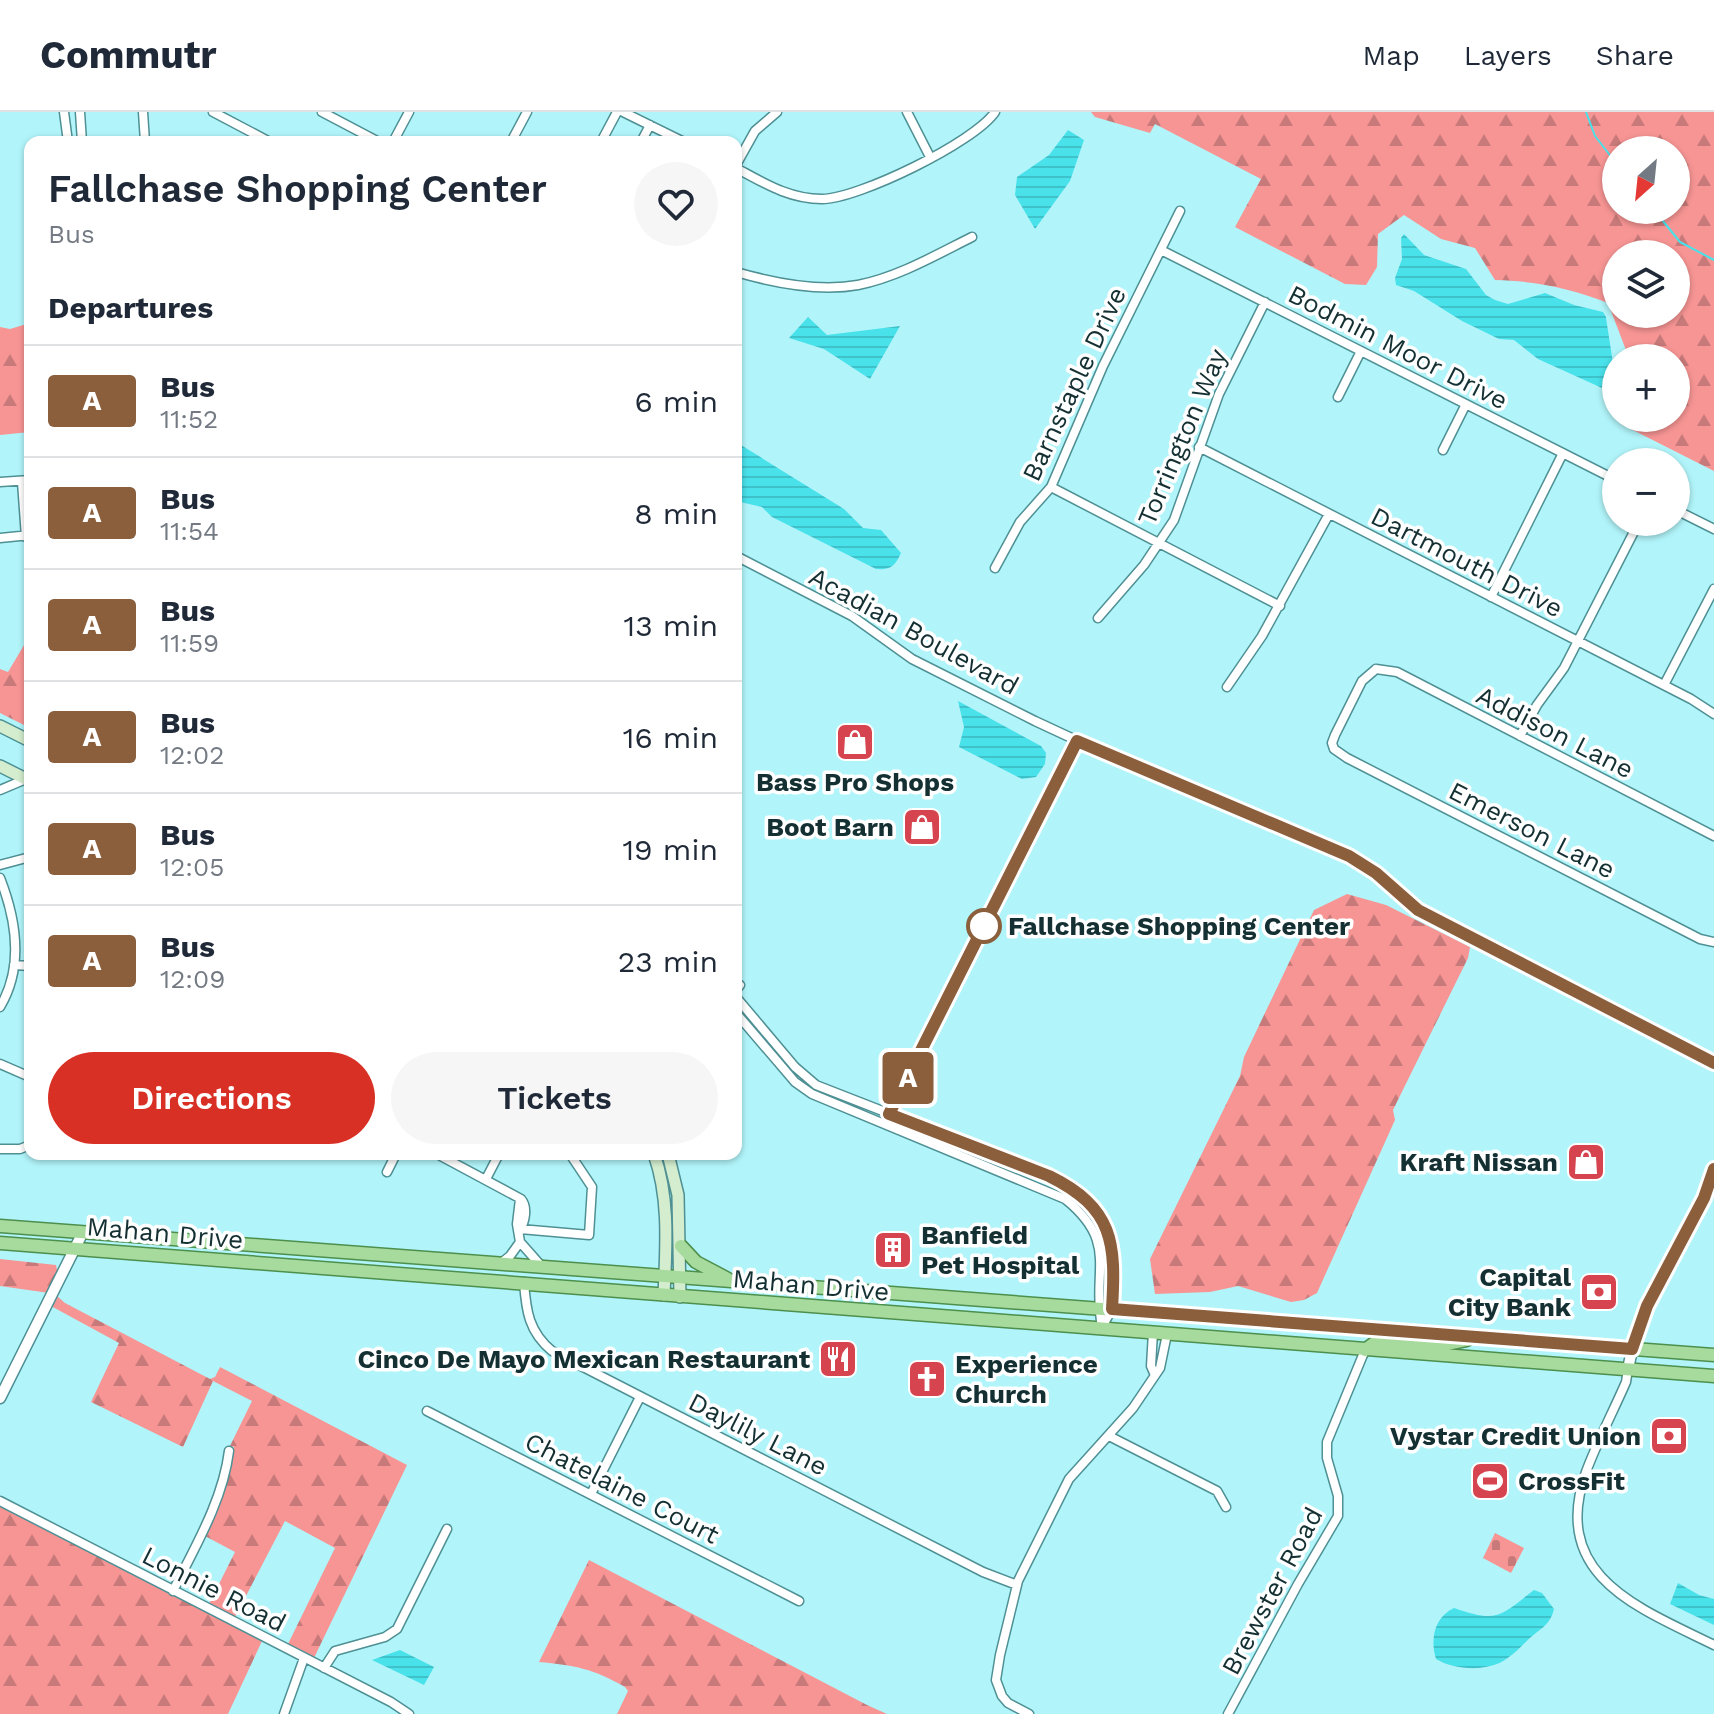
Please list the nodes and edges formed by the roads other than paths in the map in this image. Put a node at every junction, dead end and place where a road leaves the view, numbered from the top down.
1 (64, 112) edge
2 (80, 112) edge
3 (143, 112) edge
4 (213, 112) edge
5 (322, 112) edge
6 (409, 112) edge
7 (527, 112) edge
8 (617, 112) edge
9 (623, 112) edge
10 (777, 112) edge
11 (907, 112) edge
12 (995, 112) edge
13 (650, 125) junction
14 (67, 136) edge
15 (82, 136) edge
16 (145, 136) edge
17 (259, 136) edge
18 (368, 136) edge
19 (396, 136) edge
20 (514, 136) edge
21 (604, 136) edge
22 (644, 136) edge
23 (672, 136) edge
24 (742, 155) edge
25 (930, 157) junction
26 (742, 169) edge
27 (1180, 211) dead end
28 (972, 237) dead end
29 (1161, 250) junction
30 (742, 273) edge
31 (1265, 302) junction
32 (1361, 351) junction
33 (1338, 397) dead end
34 (1466, 404) junction
35 (1199, 447) junction
36 (1443, 450) dead end
37 (1563, 453) junction
38 (1602, 473) edge
39 (24, 481) edge
40 (0, 482) edge
41 (1051, 487) junction
42 (1329, 514) junction
43 (1690, 517) edge
44 (1714, 529) edge
45 (24, 536) edge
46 (1632, 536) edge
47 (0, 538) edge
48 (1159, 543) junction
49 (742, 559) edge
50 (995, 568) dead end
51 (1714, 589) edge
52 (1491, 597) junction
53 (1280, 606) junction
54 (1098, 618) dead end
55 (1577, 641) junction
56 (1664, 685) junction
57 (1227, 687) dead end
58 (1714, 714) edge
59 (0, 726) edge
60 (1520, 736) junction
61 (24, 738) edge
62 (1331, 750) joint
63 (0, 766) edge
64 (24, 778) edge
65 (24, 781) edge
66 (0, 790) edge
67 (1714, 836) edge
68 (24, 859) edge
69 (0, 865) edge
70 (0, 878) edge
71 (1714, 942) edge
72 (14, 965) junction
73 (24, 966) edge
74 (742, 1004) edge
75 (0, 1007) edge
76 (742, 1020) edge
77 (1714, 1063) edge
78 (0, 1064) edge
79 (24, 1074) edge
80 (806, 1084) junction
81 (889, 1114) junction
82 (886, 1125) junction
83 (24, 1147) edge
84 (974, 1147) junction
85 (0, 1149) edge
86 (969, 1159) junction
87 (393, 1160) edge
88 (449, 1160) edge
89 (496, 1160) edge
90 (574, 1160) edge
91 (656, 1160) edge
92 (669, 1160) edge
93 (1714, 1169) edge
94 (387, 1172) dead end
95 (486, 1179) junction
96 (1714, 1182) edge
97 (1704, 1198) junction
98 (0, 1226) edge
99 (520, 1229) junction
100 (83, 1232) junction
101 (520, 1242) junction
102 (0, 1243) edge
103 (681, 1246) junction
104 (75, 1248) junction
105 (425, 1258) junction
106 (501, 1263) junction
107 (543, 1268) junction
108 (400, 1274) junction
109 (665, 1276) junction
110 (681, 1278) junction
111 (524, 1282) junction
112 (734, 1282) junction
113 (664, 1295) junction
114 (930, 1296) junction
115 (680, 1297) junction
116 (1098, 1308) junction
117 (1112, 1309) junction
118 (913, 1315) junction
119 (1102, 1327) junction
120 (1153, 1332) junction
121 (1167, 1334) junction
122 (1482, 1337) junction
123 (1632, 1349) junction
124 (1365, 1350) junction
125 (1714, 1355) edge
126 (1628, 1369) junction
127 (1154, 1373) junction
128 (1714, 1376) edge
129 (640, 1397) junction
130 (0, 1398) edge
131 (427, 1411) dead end
132 (1109, 1436) junction
133 (229, 1451) dead end
134 (591, 1494) junction
135 (0, 1501) edge
136 (1226, 1507) dead end
137 (447, 1529) dead end
138 (1017, 1585) junction
139 (173, 1591) junction
140 (799, 1601) dead end
141 (1714, 1645) edge
142 (304, 1658) junction
143 (324, 1668) junction
144 (284, 1714) edge
145 (409, 1714) edge
146 (1029, 1714) edge
147 (1228, 1714) edge

1 - 14 street
2 - 15 street
3 - 16 street
4 - 17 street
5 - 18 street
6 - 19 street
7 - 20 street
8 - 21 street
9 - 13 street
10 - 24 street
11 - 25 street
12 - 25 street
13 - 22 street
13 - 23 street
25 - 26 street
27 - 29 street, Barnstaple Drive
28 - 30 street
29 - 31 street, Bodmin Moor Drive
29 - 41 street, Barnstaple Drive
31 - 32 street, Bodmin Moor Drive
31 - 35 street, Torrington Way
32 - 33 street
32 - 34 street, Bodmin Moor Drive
34 - 36 street
34 - 37 street, Bodmin Moor Drive
35 - 42 street, Dartmouth Drive
35 - 48 street, Torrington Way
37 - 38 street, Bodmin Moor Drive
37 - 52 street
39 - 40 street
41 - 48 street
41 - 50 street, Barnstaple Drive
42 - 52 street, Dartmouth Drive
42 - 53 street
43 - 44 street
45 - 47 street
46 - 55 street
48 - 53 street
48 - 54 street, Torrington Way
49 - 77 street, Acadian Boulevard
51 - 56 street
52 - 55 street, Dartmouth Drive
53 - 57 street
55 - 56 street, Dartmouth Drive
55 - 60 street
56 - 58 street, Dartmouth Drive
59 - 61 main road
60 - 62 street, Addison Lane
60 - 67 street, Addison Lane
62 - 71 street, Emerson Lane
63 - 64 main road
65 - 66 street
68 - 69 street
70 - 72 street
72 - 73 street
72 - 75 street
74 - 80 street
76 - 80 street
78 - 79 street
80 - 81 street
80 - 82 street
81 - 82 street
81 - 84 street
82 - 86 street
83 - 85 street
84 - 86 street
84 - 117 street
86 - 116 street
87 - 94 street
88 - 95 street
89 - 95 street
90 - 99 street
91 - 109 main road
92 - 103 main road
93 - 97 street
95 - 99 street
96 - 97 street
97 - 123 street
98 - 100 main road, Mahan Drive
99 - 101 street
100 - 104 street
100 - 105 main road, Mahan Drive
101 - 106 street
101 - 107 street
102 - 104 main road, Mahan Drive
103 - 110 main road
103 - 112 main road
104 - 108 main road, Mahan Drive
104 - 130 street
105 - 106 main road, Mahan Drive
105 - 108 main road
106 - 107 main road, Mahan Drive
107 - 109 main road, Mahan Drive
108 - 111 main road, Mahan Drive
109 - 110 main road, Mahan Drive
109 - 113 main road
110 - 112 main road, Mahan Drive
110 - 115 main road
111 - 113 main road, Mahan Drive
111 - 129 street, Daylily Lane
112 - 114 main road, Mahan Drive
113 - 115 main road, Mahan Drive
114 - 116 main road, Mahan Drive
114 - 118 main road
115 - 118 main road, Mahan Drive
116 - 117 main road, Mahan Drive
116 - 119 street
117 - 119 street
117 - 122 main road, Mahan Drive
118 - 119 main road, Mahan Drive
119 - 120 main road, Mahan Drive
120 - 121 main road, Mahan Drive
120 - 127 street
121 - 124 main road, Mahan Drive
121 - 127 street
122 - 123 main road, Mahan Drive
122 - 124 main road
123 - 125 main road, Mahan Drive
123 - 126 street
124 - 126 main road, Mahan Drive
124 - 147 street, Brewster Road
126 - 128 main road, Mahan Drive
126 - 141 street
127 - 132 street
129 - 134 street
129 - 138 street, Daylily Lane
131 - 134 street, Chatelaine Court
132 - 136 street
132 - 138 street
133 - 139 street
134 - 140 street, Chatelaine Court
135 - 139 street, Lonnie Road
137 - 143 street
138 - 146 street
139 - 142 street, Lonnie Road
142 - 143 street, Lonnie Road
142 - 144 street
143 - 145 street, Lonnie Road

